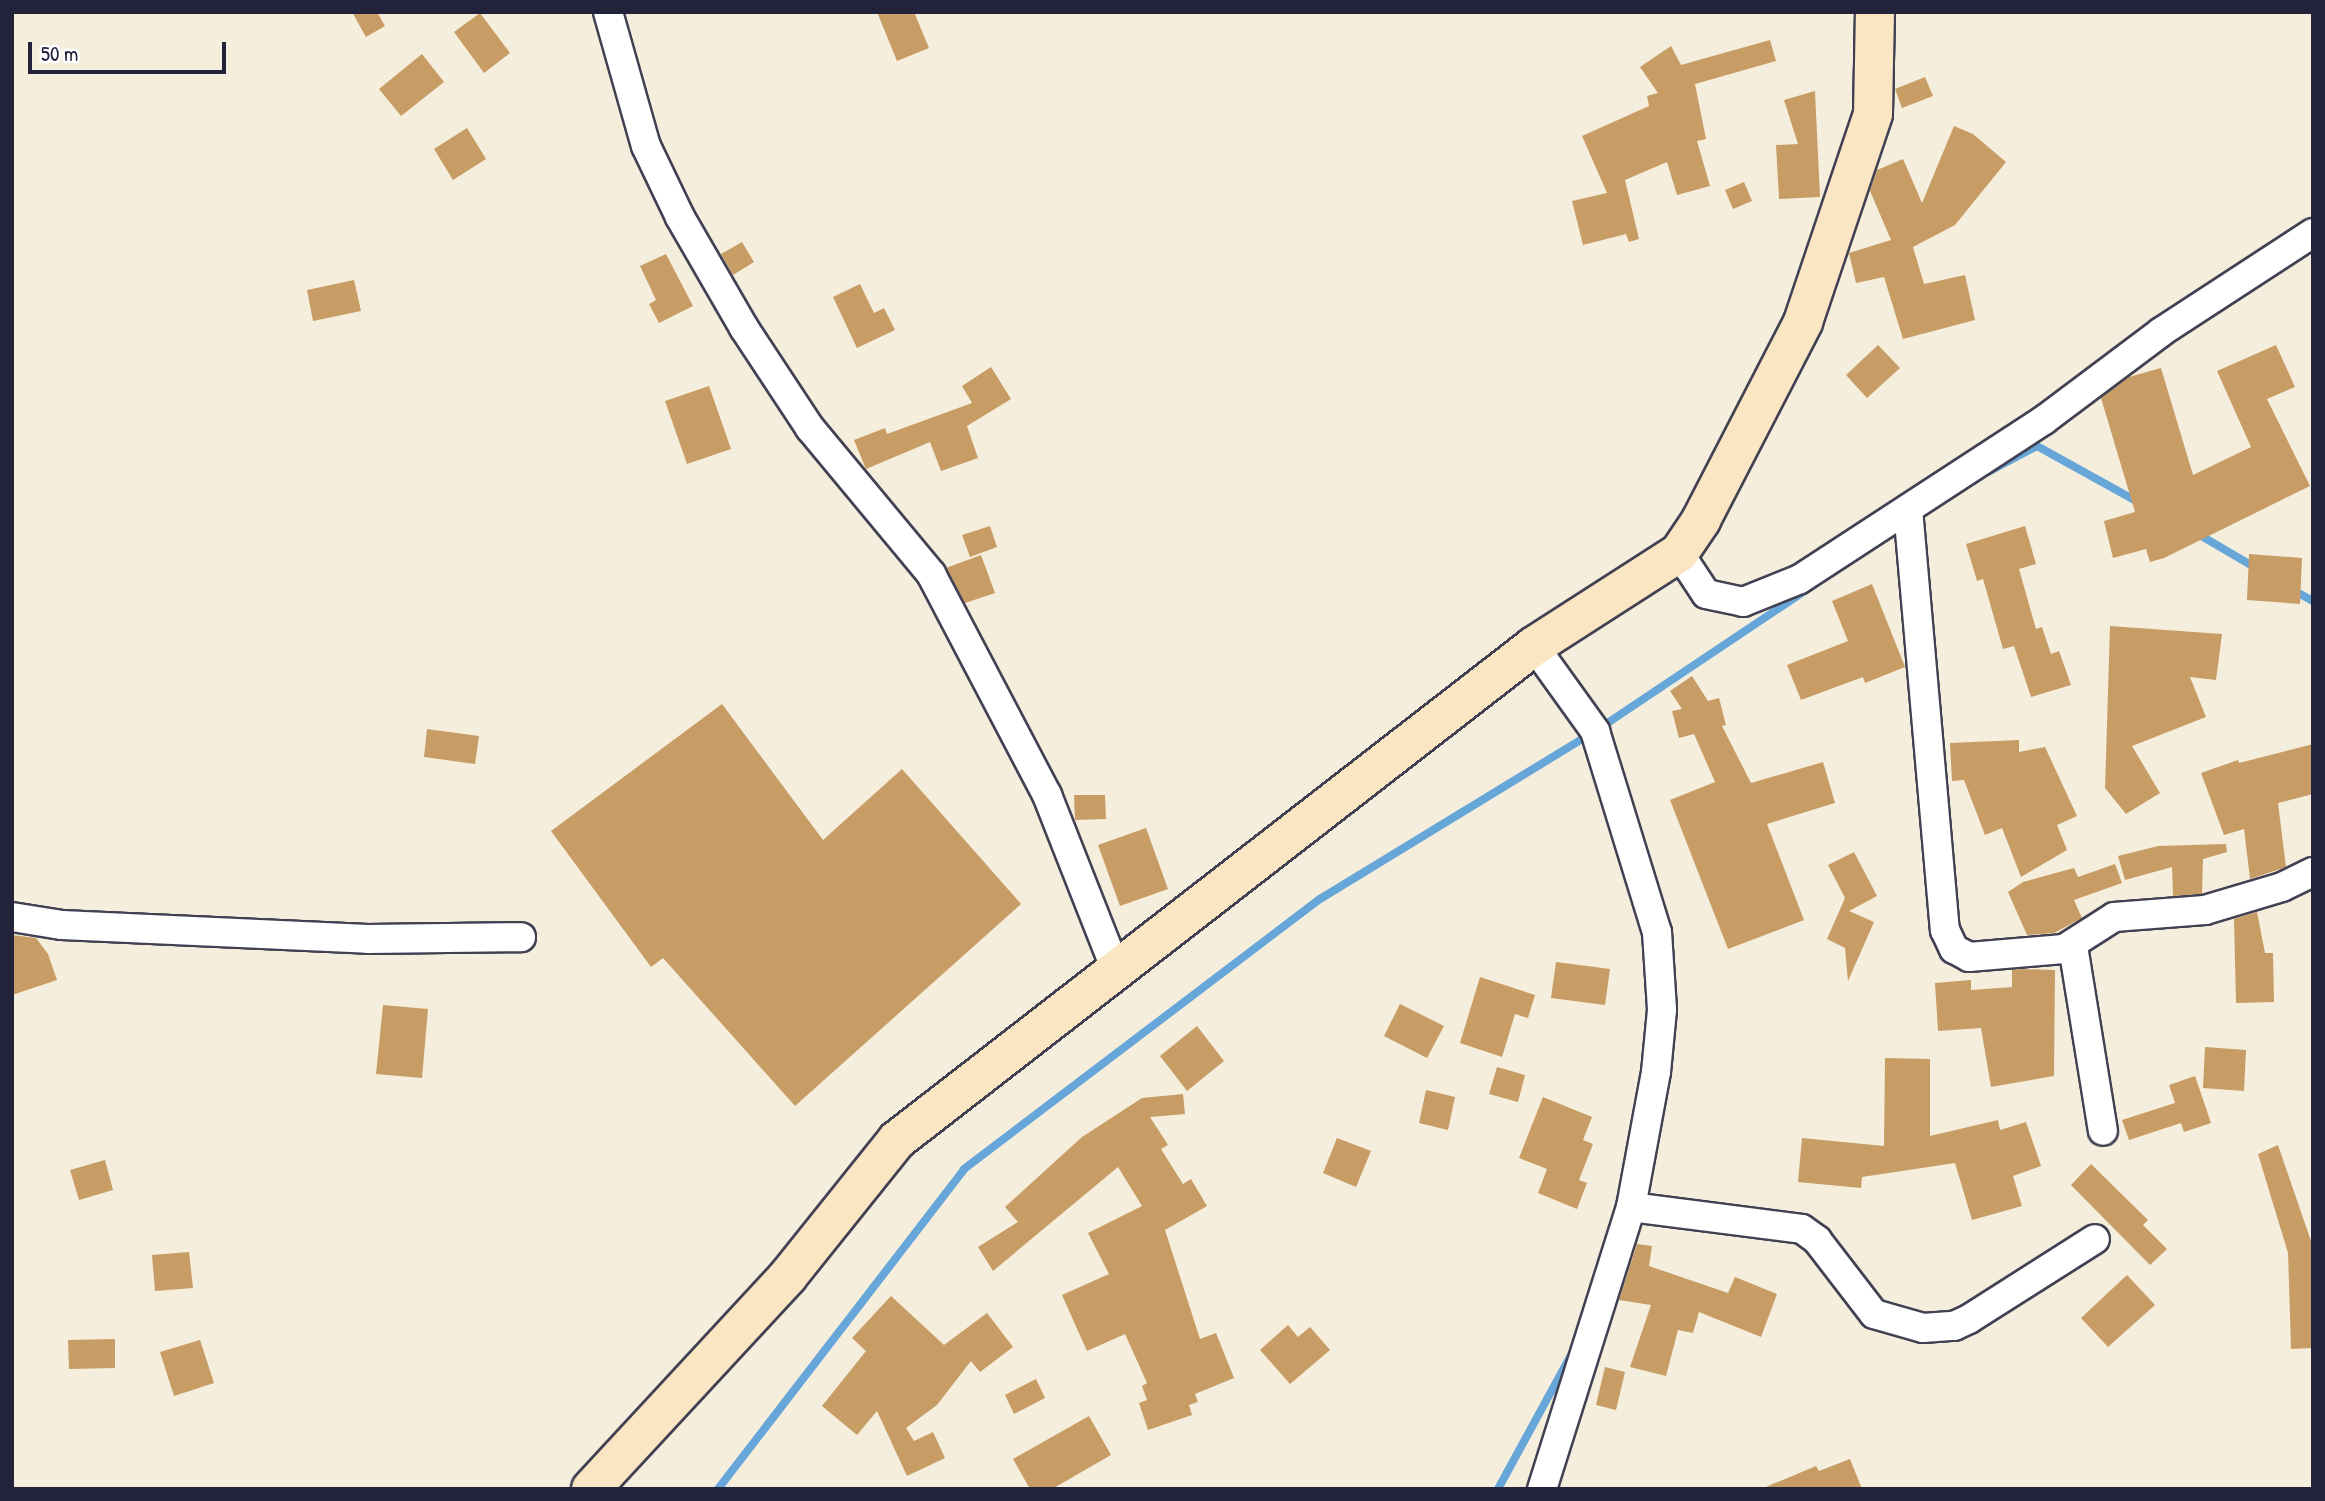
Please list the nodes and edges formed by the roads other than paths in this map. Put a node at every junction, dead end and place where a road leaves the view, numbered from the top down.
1 (608, 12) edge
2 (1875, 12) edge
3 (2313, 233) edge
4 (1908, 509) junction
5 (1679, 553) junction
6 (1534, 646) junction
7 (2313, 872) edge
8 (12, 917) edge
9 (521, 937) dead end
10 (2073, 946) junction
11 (1116, 970) junction
12 (2103, 1131) dead end
13 (1631, 1207) junction
14 (2095, 1239) dead end
15 (591, 1489) edge
16 (1542, 1489) edge

1 - 11 street
2 - 5 street
3 - 4 street
4 - 5 street
4 - 10 street
5 - 6 street
6 - 11 street
6 - 13 street
7 - 10 street
8 - 9 street
10 - 12 street
11 - 15 street
13 - 14 street
13 - 16 street

